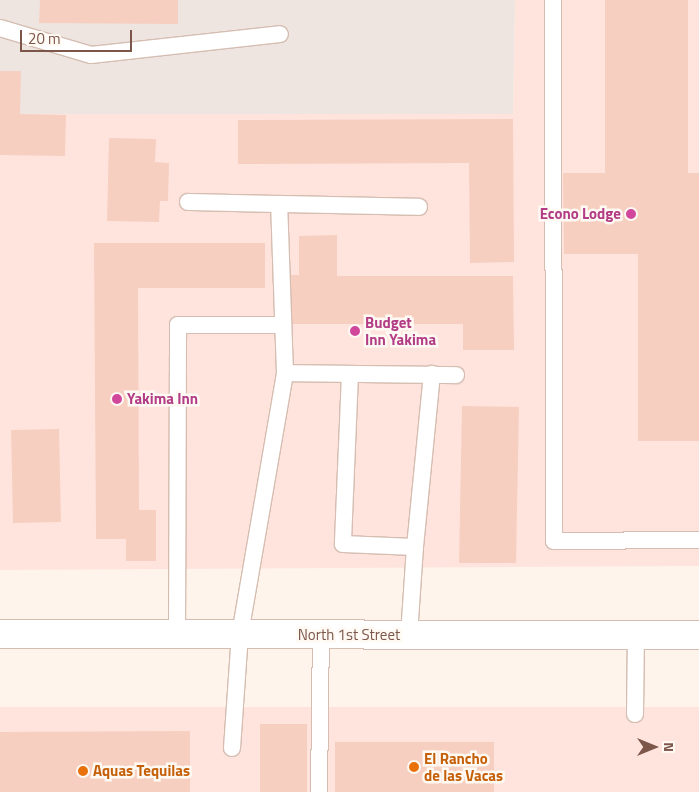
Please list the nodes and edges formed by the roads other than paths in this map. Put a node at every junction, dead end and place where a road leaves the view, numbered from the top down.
1 (553, 0) edge
2 (0, 28) edge
3 (280, 34) dead end
4 (188, 202) dead end
5 (279, 204) junction
6 (419, 207) dead end
7 (283, 325) junction
8 (285, 373) junction
9 (350, 374) junction
10 (432, 374) junction
11 (456, 374) dead end
12 (699, 540) edge
13 (415, 547) junction
14 (0, 634) edge
15 (177, 634) junction
16 (240, 634) junction
17 (321, 635) junction
18 (409, 635) junction
19 (636, 635) junction
20 (699, 635) edge
21 (635, 714) dead end
22 (232, 748) dead end
23 (319, 792) edge

1 - 12 lane
2 - 3 lane
4 - 5 lane
5 - 6 lane
5 - 7 lane
7 - 8 lane
7 - 15 lane
8 - 9 lane
8 - 16 lane
9 - 10 lane
9 - 13 lane
10 - 11 lane
10 - 13 lane
13 - 18 lane
14 - 15 main road, North 1st Street
15 - 16 main road, North 1st Street
16 - 17 main road, North 1st Street
16 - 22 lane
17 - 18 main road, North 1st Street
17 - 23 lane
18 - 19 main road, North 1st Street
19 - 20 main road, North 1st Street
19 - 21 lane

